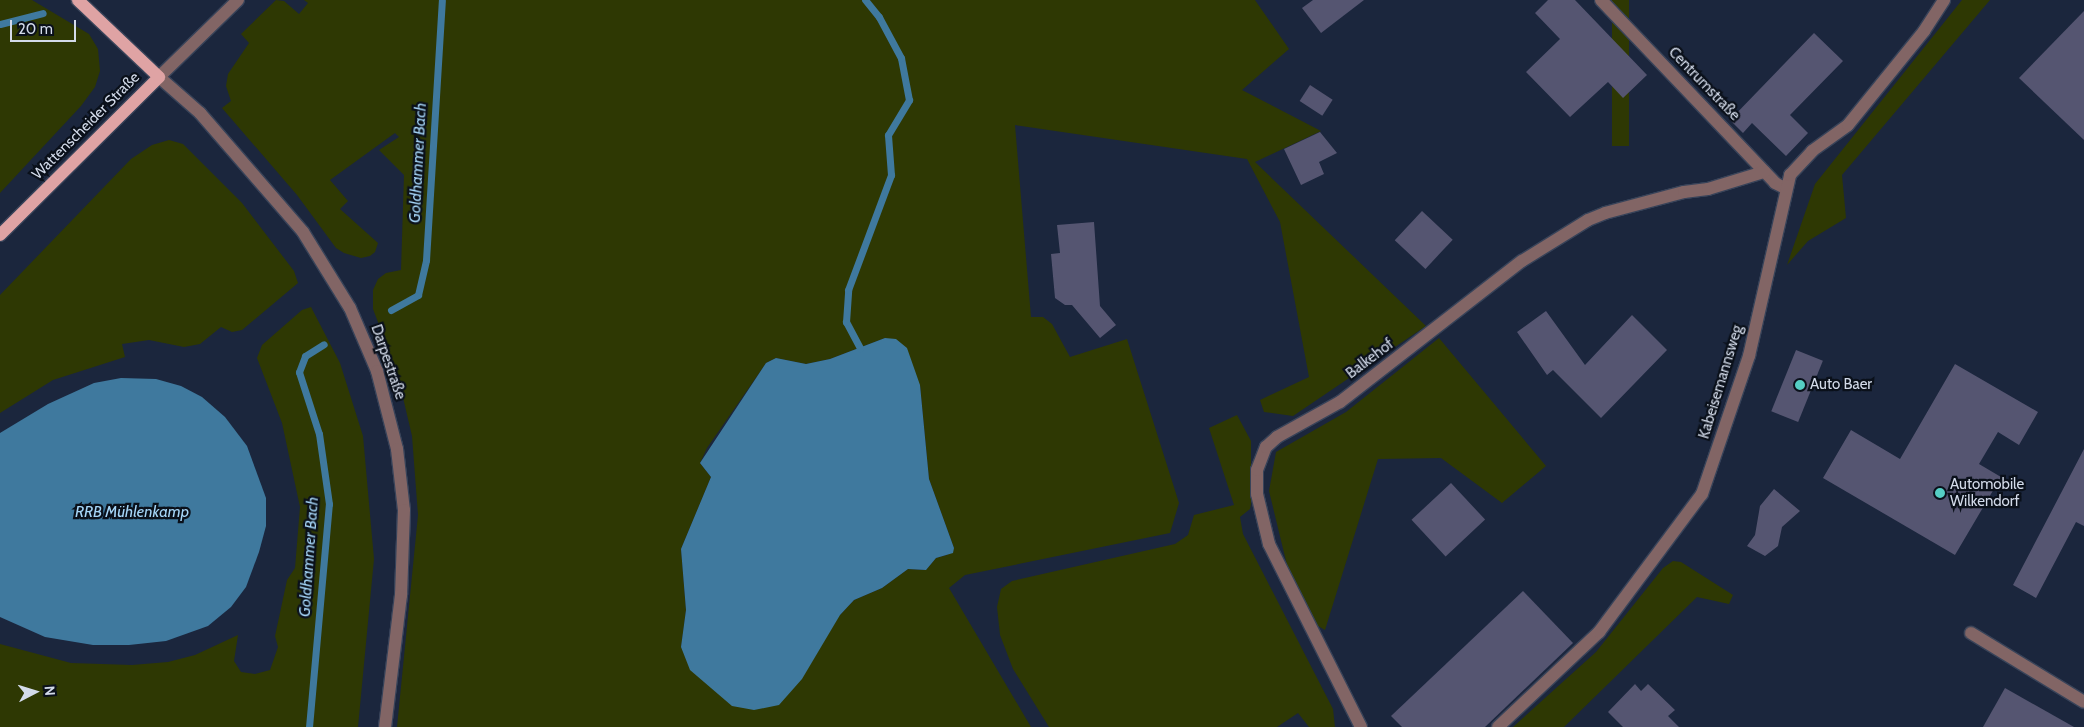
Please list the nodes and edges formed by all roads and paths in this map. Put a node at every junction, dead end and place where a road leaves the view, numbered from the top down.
1 (78, 0) edge
2 (238, 0) edge
3 (1601, 0) edge
4 (1944, 0) edge
5 (159, 77) junction
6 (1764, 172) junction
7 (1785, 188) junction
8 (0, 235) edge
9 (1971, 633) dead end
10 (2084, 702) edge
11 (385, 727) edge
12 (1361, 727) edge
13 (1498, 727) edge

1 - 5 main road, Wattenscheider Straße
2 - 5 street
3 - 6 street, Centrumstraße
4 - 7 street, Kabeisemannsweg
5 - 8 main road, Wattenscheider Straße
5 - 11 street, Darpestraße
6 - 7 street, Centrumstraße
6 - 12 street, Balkehof
7 - 13 street, Kabeisemannsweg
9 - 10 street

